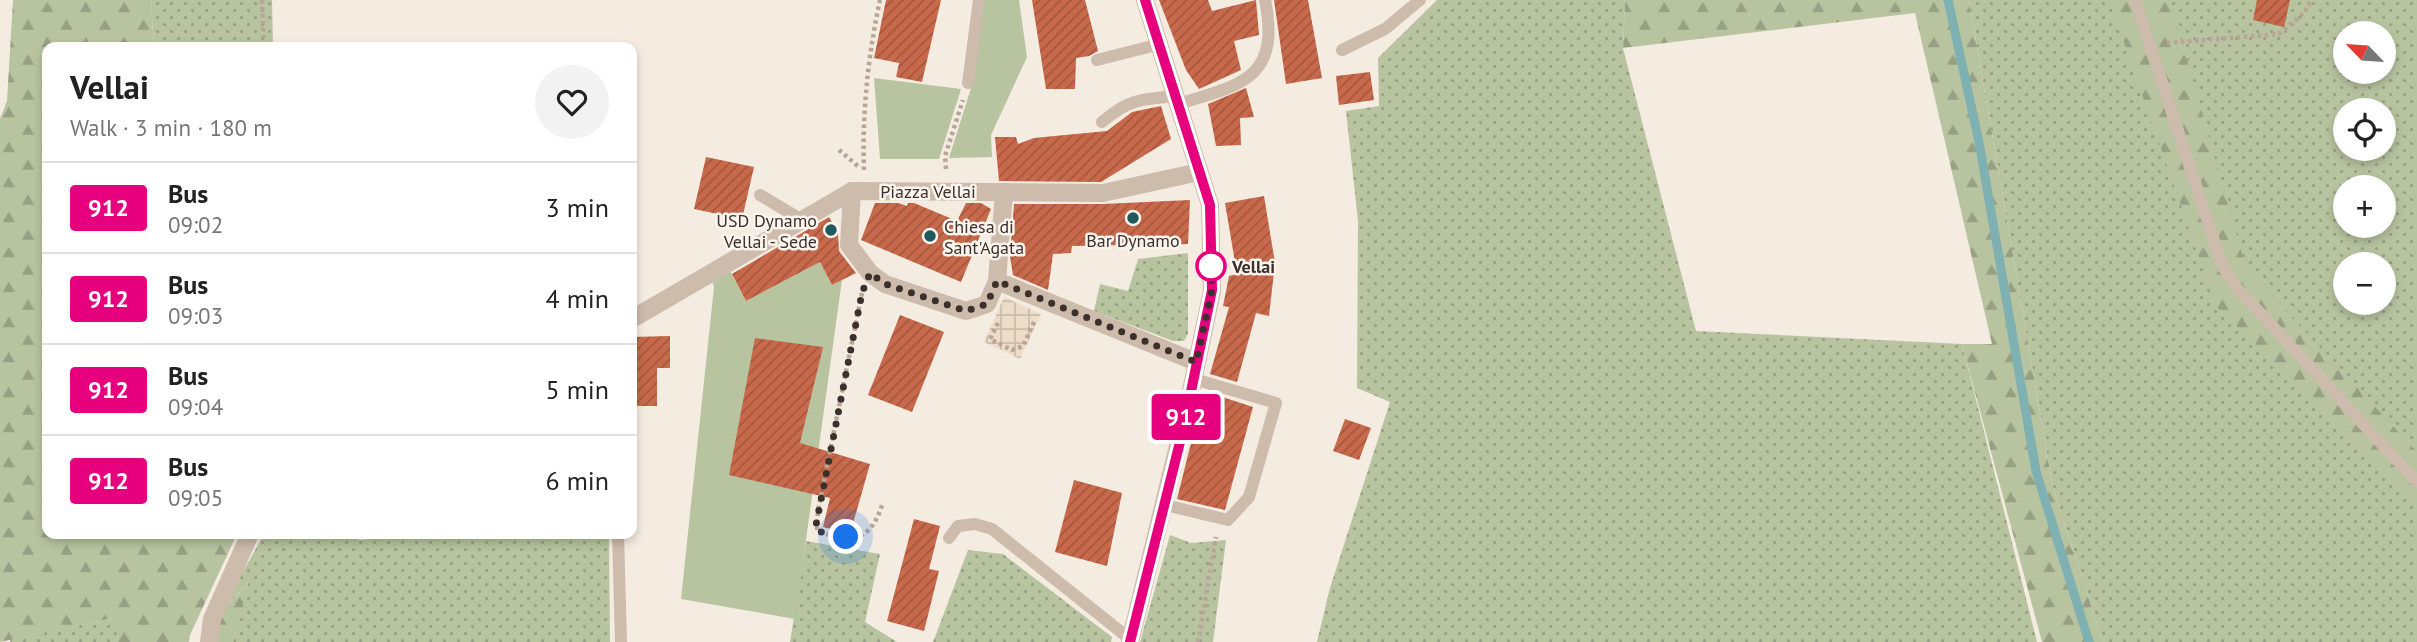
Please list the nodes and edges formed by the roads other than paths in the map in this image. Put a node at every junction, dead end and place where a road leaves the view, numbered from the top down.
1 (979, 0) edge
2 (1145, 0) edge
3 (1265, 0) edge
4 (1420, 0) edge
5 (2135, 0) edge
6 (1160, 44) junction
7 (1342, 50) dead end
8 (1097, 60) dead end
9 (968, 83) road end
10 (1177, 100) junction
11 (1102, 122) dead end
12 (1199, 172) junction
13 (852, 191) junction
14 (1004, 192) junction
15 (760, 195) dead end
16 (802, 220) junction
17 (997, 281) junction
18 (637, 316) edge
19 (1195, 370) junction
20 (2417, 482) edge
21 (1165, 506) junction
22 (949, 538) dead end
23 (248, 539) edge
24 (618, 539) edge
25 (1130, 641) edge
26 (209, 642) edge
27 (621, 642) edge

1 - 9 lane
2 - 6 street
3 - 10 lane
4 - 7 lane
5 - 20 lane
6 - 8 lane
6 - 10 street
10 - 11 lane
10 - 12 street
12 - 14 street, Piazza Vellai
12 - 19 street
13 - 14 street, Piazza Vellai
13 - 16 street
13 - 17 street
14 - 17 street
15 - 16 lane
16 - 18 street
17 - 19 street
19 - 21 street
19 - 21 lane
21 - 25 street
22 - 25 lane
23 - 26 street
24 - 27 lane

